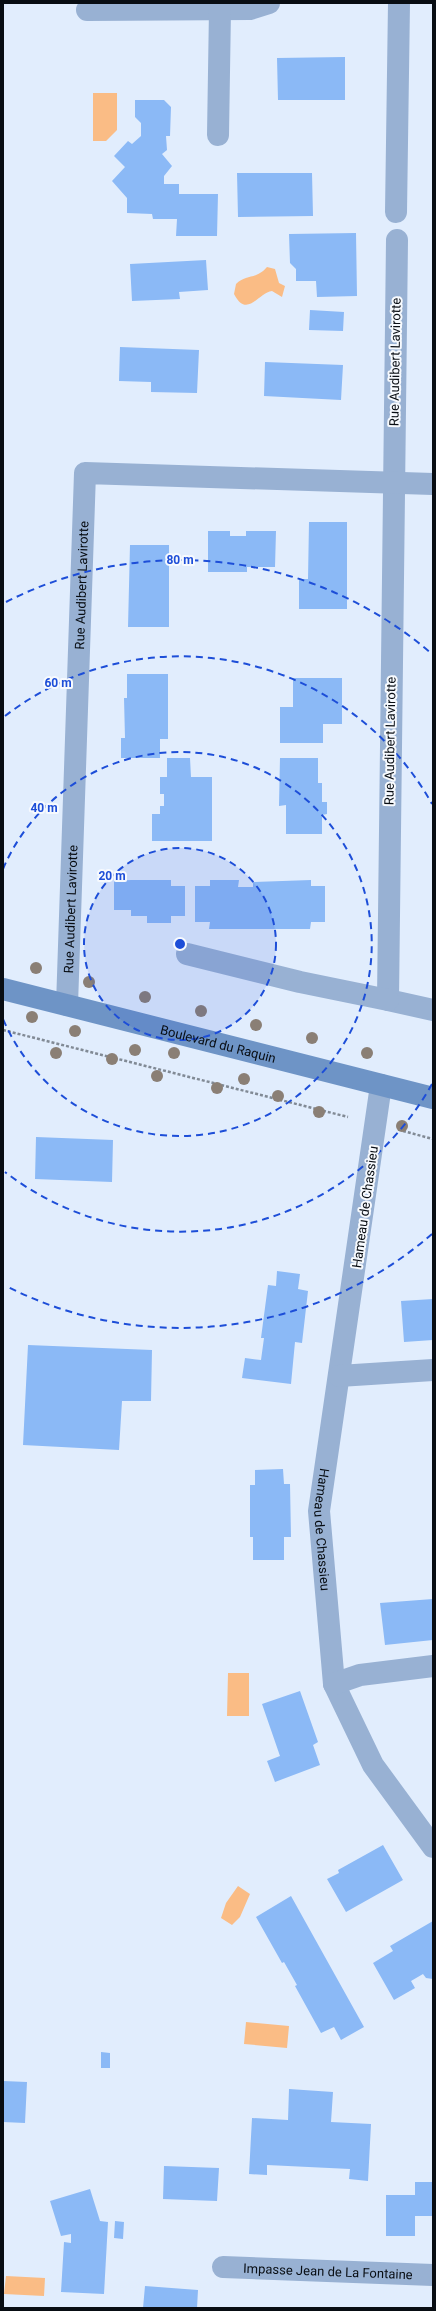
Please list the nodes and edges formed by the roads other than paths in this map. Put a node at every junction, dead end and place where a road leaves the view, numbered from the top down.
1 (400, 3) edge
2 (256, 5) edge
3 (220, 9) junction
4 (87, 10) dead end
5 (218, 135) dead end
6 (396, 212) dead end
7 (397, 240) dead end
8 (393, 483) junction
9 (433, 484) edge
10 (187, 954) dead end
11 (3, 989) edge
12 (388, 1000) junction
13 (67, 1005) junction
14 (433, 1010) edge
15 (381, 1085) junction
16 (433, 1098) edge
17 (433, 1370) edge
18 (339, 1376) junction
19 (433, 1666) edge
20 (334, 1684) junction
21 (433, 1848) edge
22 (223, 2267) dead end
23 (433, 2275) edge

1 - 6 street
2 - 3 street
3 - 4 street
3 - 5 street
7 - 8 street, Rue Audibert Lavirotte
8 - 9 street, Rue Audibert Lavirotte
8 - 12 street, Rue Audibert Lavirotte
8 - 13 street, Rue Audibert Lavirotte
10 - 12 street
11 - 13 street, Boulevard du Raquin
12 - 14 street
13 - 15 street, Boulevard du Raquin
15 - 16 street, Boulevard du Raquin
15 - 18 street, Hameau de Chassieu
17 - 18 street
18 - 20 street, Hameau de Chassieu
19 - 20 street
20 - 21 street, Hameau de Chassieu
22 - 23 street, Impasse Jean de La Fontaine

